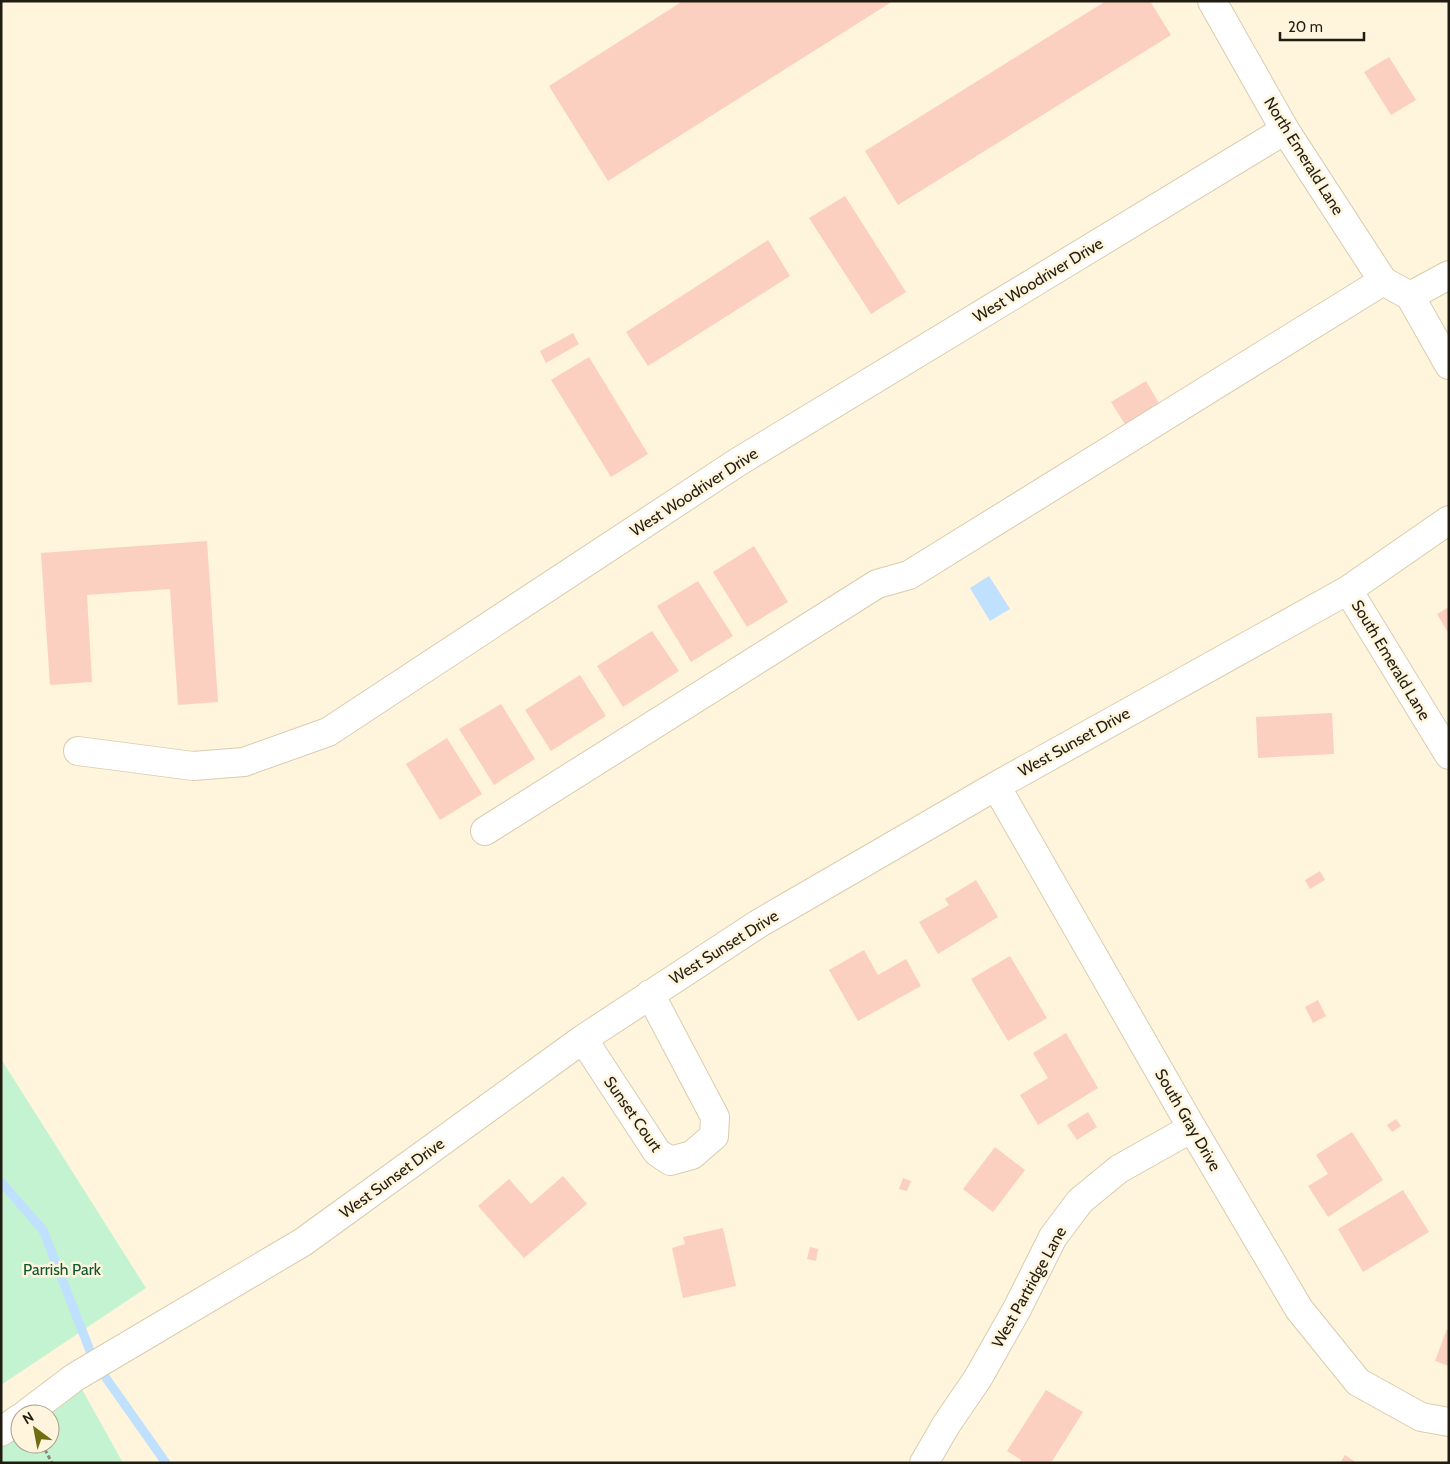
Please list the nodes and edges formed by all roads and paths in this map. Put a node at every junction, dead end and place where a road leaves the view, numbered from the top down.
1 (1212, 1) edge
2 (1285, 130) junction
3 (1449, 275) edge
4 (1383, 281) junction
5 (1410, 296) junction
6 (1449, 365) edge
7 (1449, 520) edge
8 (1348, 590) junction
9 (78, 751) dead end
10 (1449, 755) edge
11 (996, 786) junction
12 (485, 831) dead end
13 (650, 994) junction
14 (583, 1039) junction
15 (1192, 1128) junction
16 (39, 1404) edge
17 (1449, 1422) edge
18 (924, 1463) edge

1 - 2 street, North Emerald Lane
2 - 4 street, North Emerald Lane
2 - 9 street, West Woodriver Drive
3 - 5 street
4 - 5 street, North Emerald Lane
4 - 12 street
5 - 6 street
7 - 8 street, West Sunset Drive
8 - 10 street, South Emerald Lane
8 - 11 street, West Sunset Drive
11 - 13 street, West Sunset Drive
11 - 15 street, South Gray Drive
13 - 14 street, West Sunset Drive
13 - 14 street, Sunset Court
14 - 16 street, West Sunset Drive
15 - 17 street, South Gray Drive
15 - 18 street, West Partridge Lane

